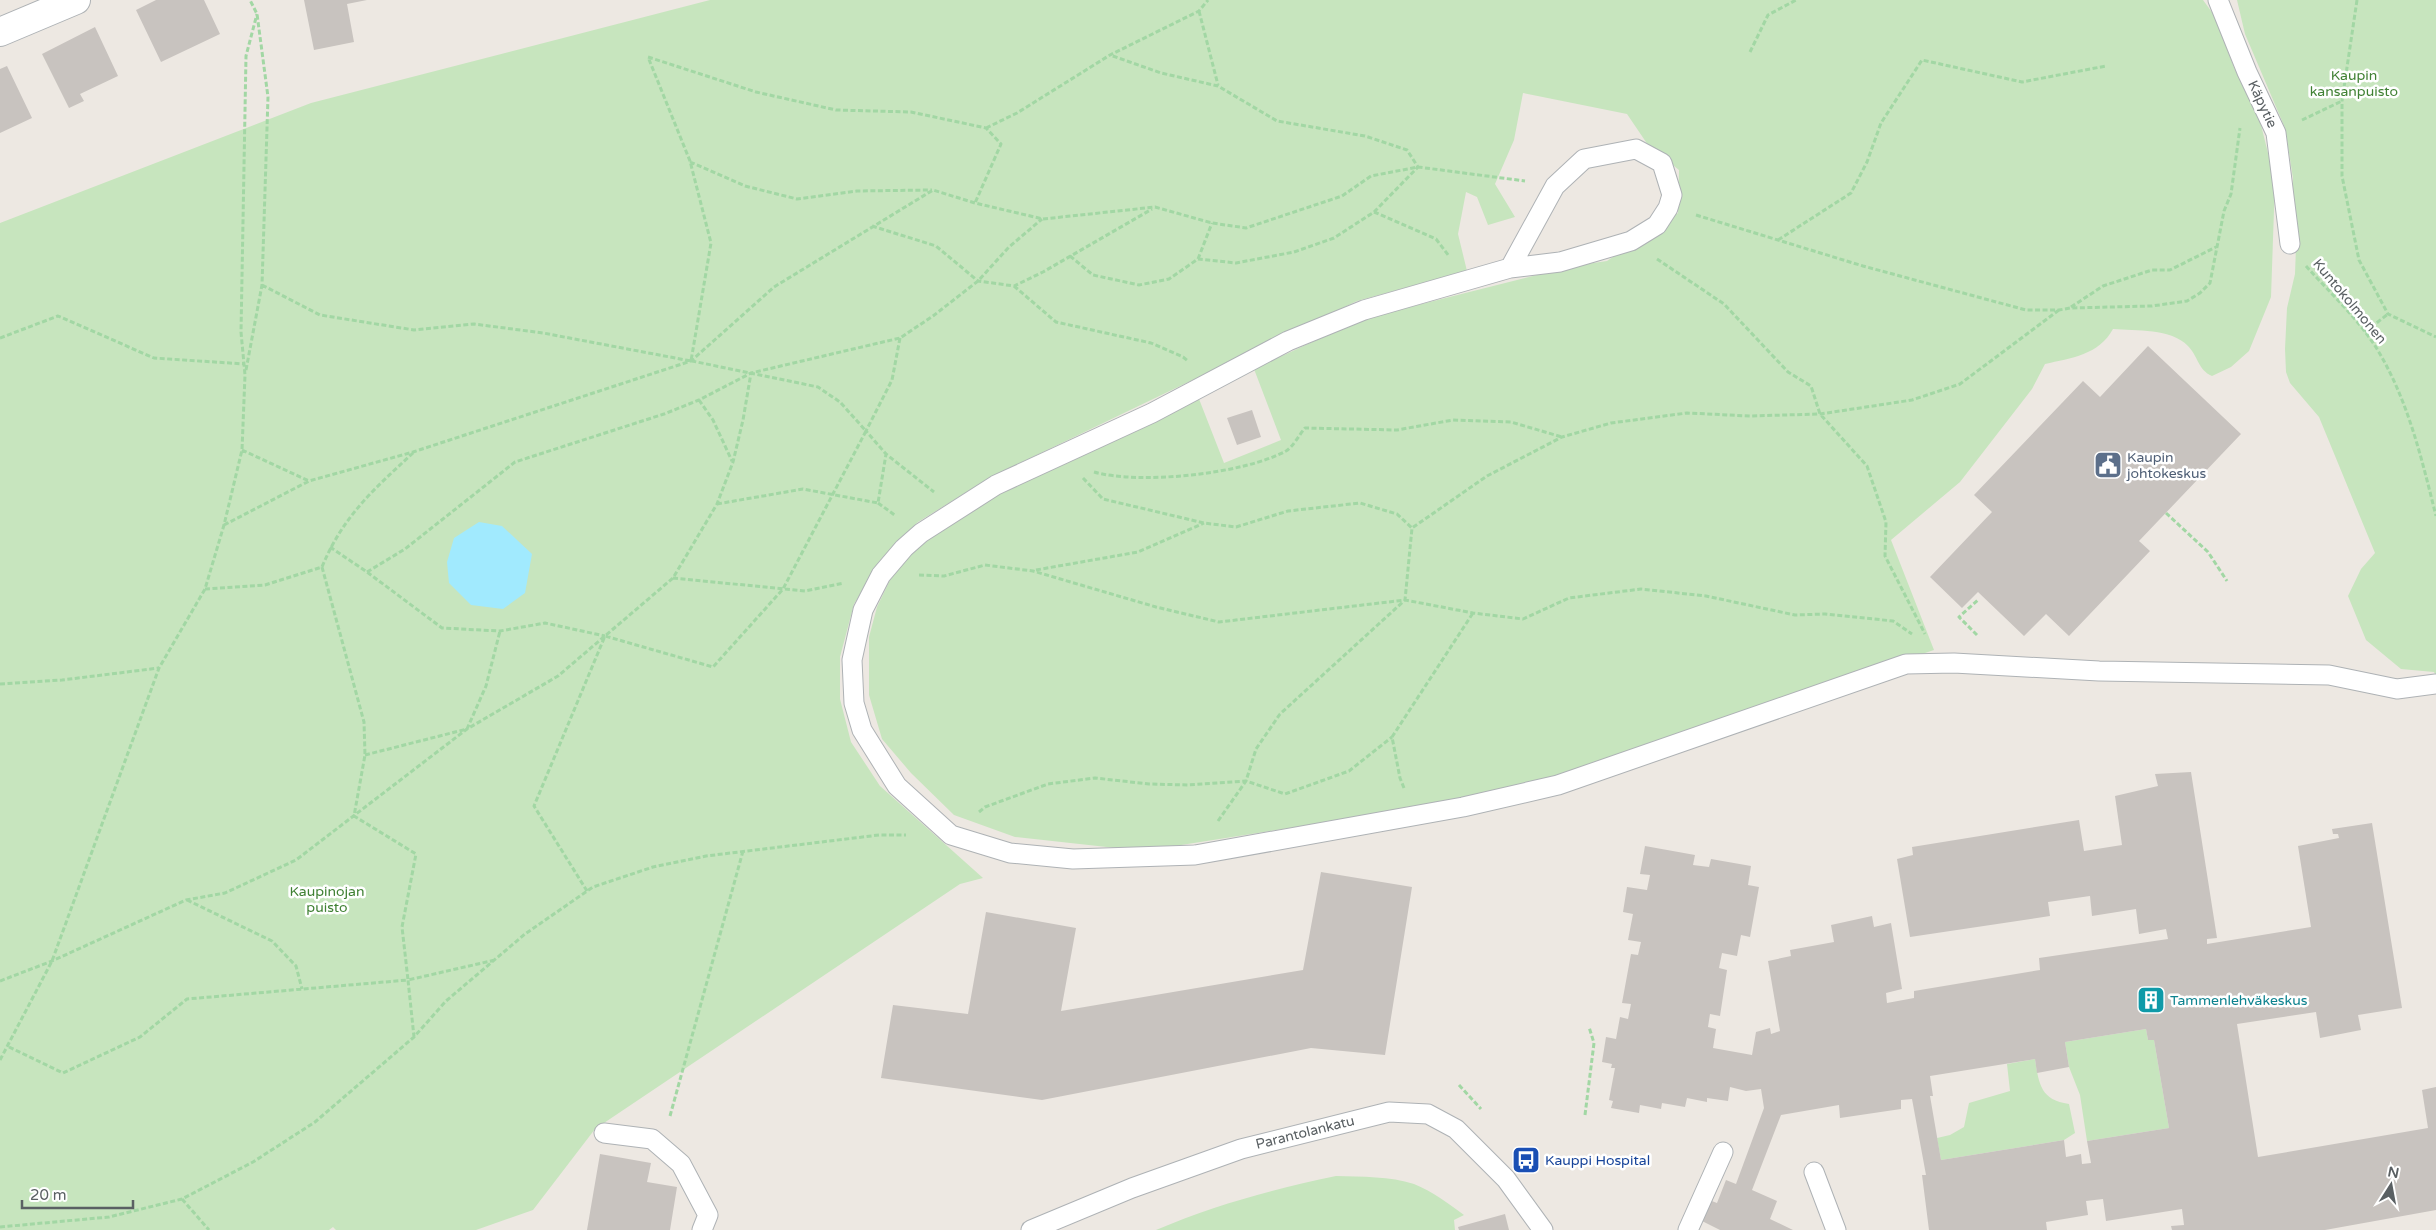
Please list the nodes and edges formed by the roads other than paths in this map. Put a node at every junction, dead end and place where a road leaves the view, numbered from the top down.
1 (76, 0) edge
2 (2218, 0) edge
3 (0, 32) edge
4 (2290, 244) road end
5 (1510, 268) junction
6 (2436, 684) edge
7 (604, 1133) dead end
8 (1723, 1152) dead end
9 (1814, 1172) dead end
10 (702, 1230) edge
11 (1031, 1230) edge
12 (1543, 1230) edge
13 (1688, 1230) edge
14 (1836, 1230) edge

1 - 3 street
2 - 4 lane, Käpytie
5 - 5 lane
5 - 6 lane
7 - 10 lane
8 - 13 lane
9 - 14 lane
11 - 12 lane, Parantolankatu

